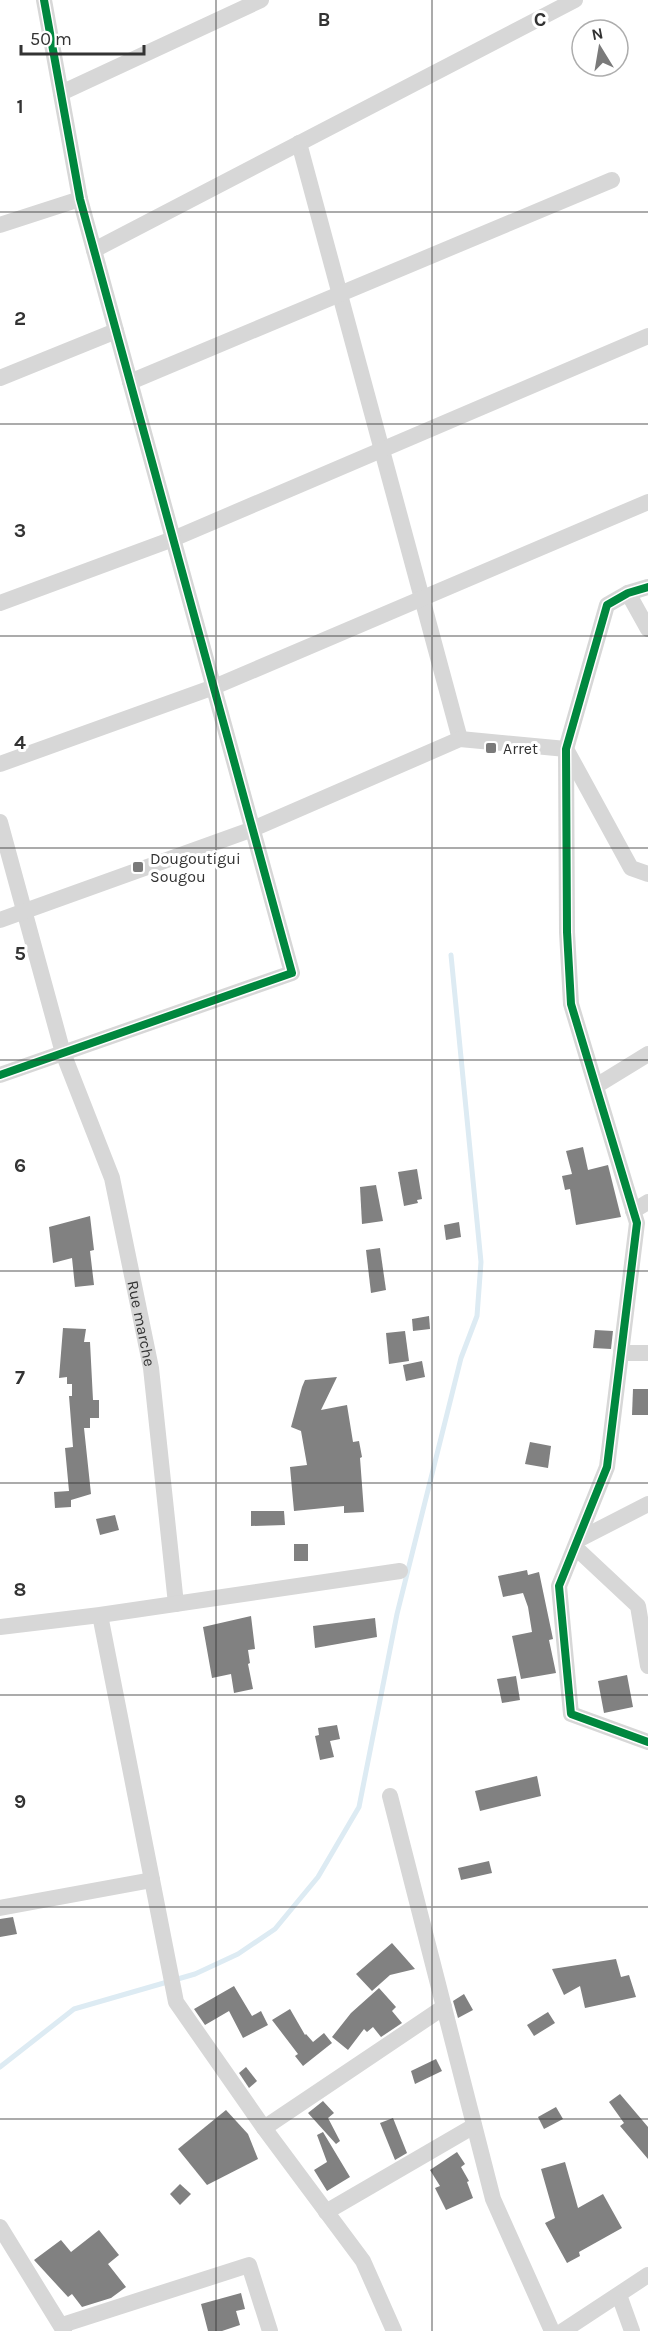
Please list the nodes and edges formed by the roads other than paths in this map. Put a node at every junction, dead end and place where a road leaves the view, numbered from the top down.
1 (44, 0) edge
2 (261, 0) edge
3 (575, 0) edge
4 (61, 93) junction
5 (299, 143) junction
6 (612, 180) dead end
7 (80, 199) junction
8 (0, 225) edge
9 (94, 250) junction
10 (340, 294) junction
11 (116, 332) junction
12 (648, 336) edge
13 (0, 378) edge
14 (130, 382) junction
15 (382, 450) junction
16 (648, 503) edge
17 (173, 538) junction
18 (648, 587) edge
19 (628, 593) junction
20 (422, 599) junction
21 (0, 603) edge
22 (648, 629) edge
23 (214, 687) junction
24 (460, 739) junction
25 (566, 749) junction
26 (0, 764) edge
27 (0, 822) edge
28 (253, 829) junction
29 (648, 874) edge
30 (24, 911) junction
31 (0, 920) edge
32 (63, 1053) junction
33 (648, 1054) edge
34 (0, 1075) edge
35 (596, 1086) junction
36 (641, 1206) edge
37 (642, 1240) edge
38 (621, 1353) junction
39 (648, 1353) edge
40 (648, 1504) edge
41 (578, 1544) junction
42 (400, 1571) dead end
43 (176, 1604) junction
44 (100, 1615) junction
45 (0, 1627) edge
46 (648, 1666) edge
47 (648, 1742) edge
48 (390, 1796) dead end
49 (152, 1880) junction
50 (0, 1908) edge
51 (444, 2007) junction
52 (474, 2126) junction
53 (264, 2128) junction
54 (326, 2212) junction
55 (0, 2227) edge
56 (648, 2275) edge
57 (619, 2295) junction
58 (63, 2328) edge
59 (270, 2331) edge
60 (394, 2331) edge
61 (552, 2331) edge
62 (564, 2331) edge
63 (632, 2331) edge

1 - 4 street
2 - 4 street
3 - 5 street
4 - 7 street
5 - 9 street
5 - 10 street
6 - 10 street
7 - 8 street
7 - 9 street
9 - 11 street
10 - 14 street
10 - 15 street
11 - 13 street
11 - 14 street
12 - 15 street
14 - 17 street
15 - 17 street
15 - 20 street
16 - 20 street
17 - 21 street
17 - 23 street
18 - 19 street
19 - 22 street
19 - 25 street
20 - 23 street
20 - 24 street
23 - 26 street
23 - 28 street
24 - 25 street
24 - 28 street
25 - 29 street
25 - 35 street
27 - 30 street, Rue marche
28 - 30 street
28 - 32 street
30 - 31 street
30 - 32 street, Rue marche
32 - 34 street
32 - 43 street, Rue marche
33 - 35 street
35 - 36 street
36 - 37 street
37 - 38 street
38 - 39 street
38 - 41 street
40 - 41 street
41 - 46 street
41 - 47 street
42 - 43 street
43 - 44 street
44 - 45 street
44 - 49 street
48 - 51 street
49 - 50 street
49 - 53 street
51 - 52 street
51 - 53 street
52 - 54 street
52 - 61 street
53 - 54 street
54 - 60 street
55 - 58 street
56 - 57 street
57 - 62 street
57 - 63 street
58 - 59 street

